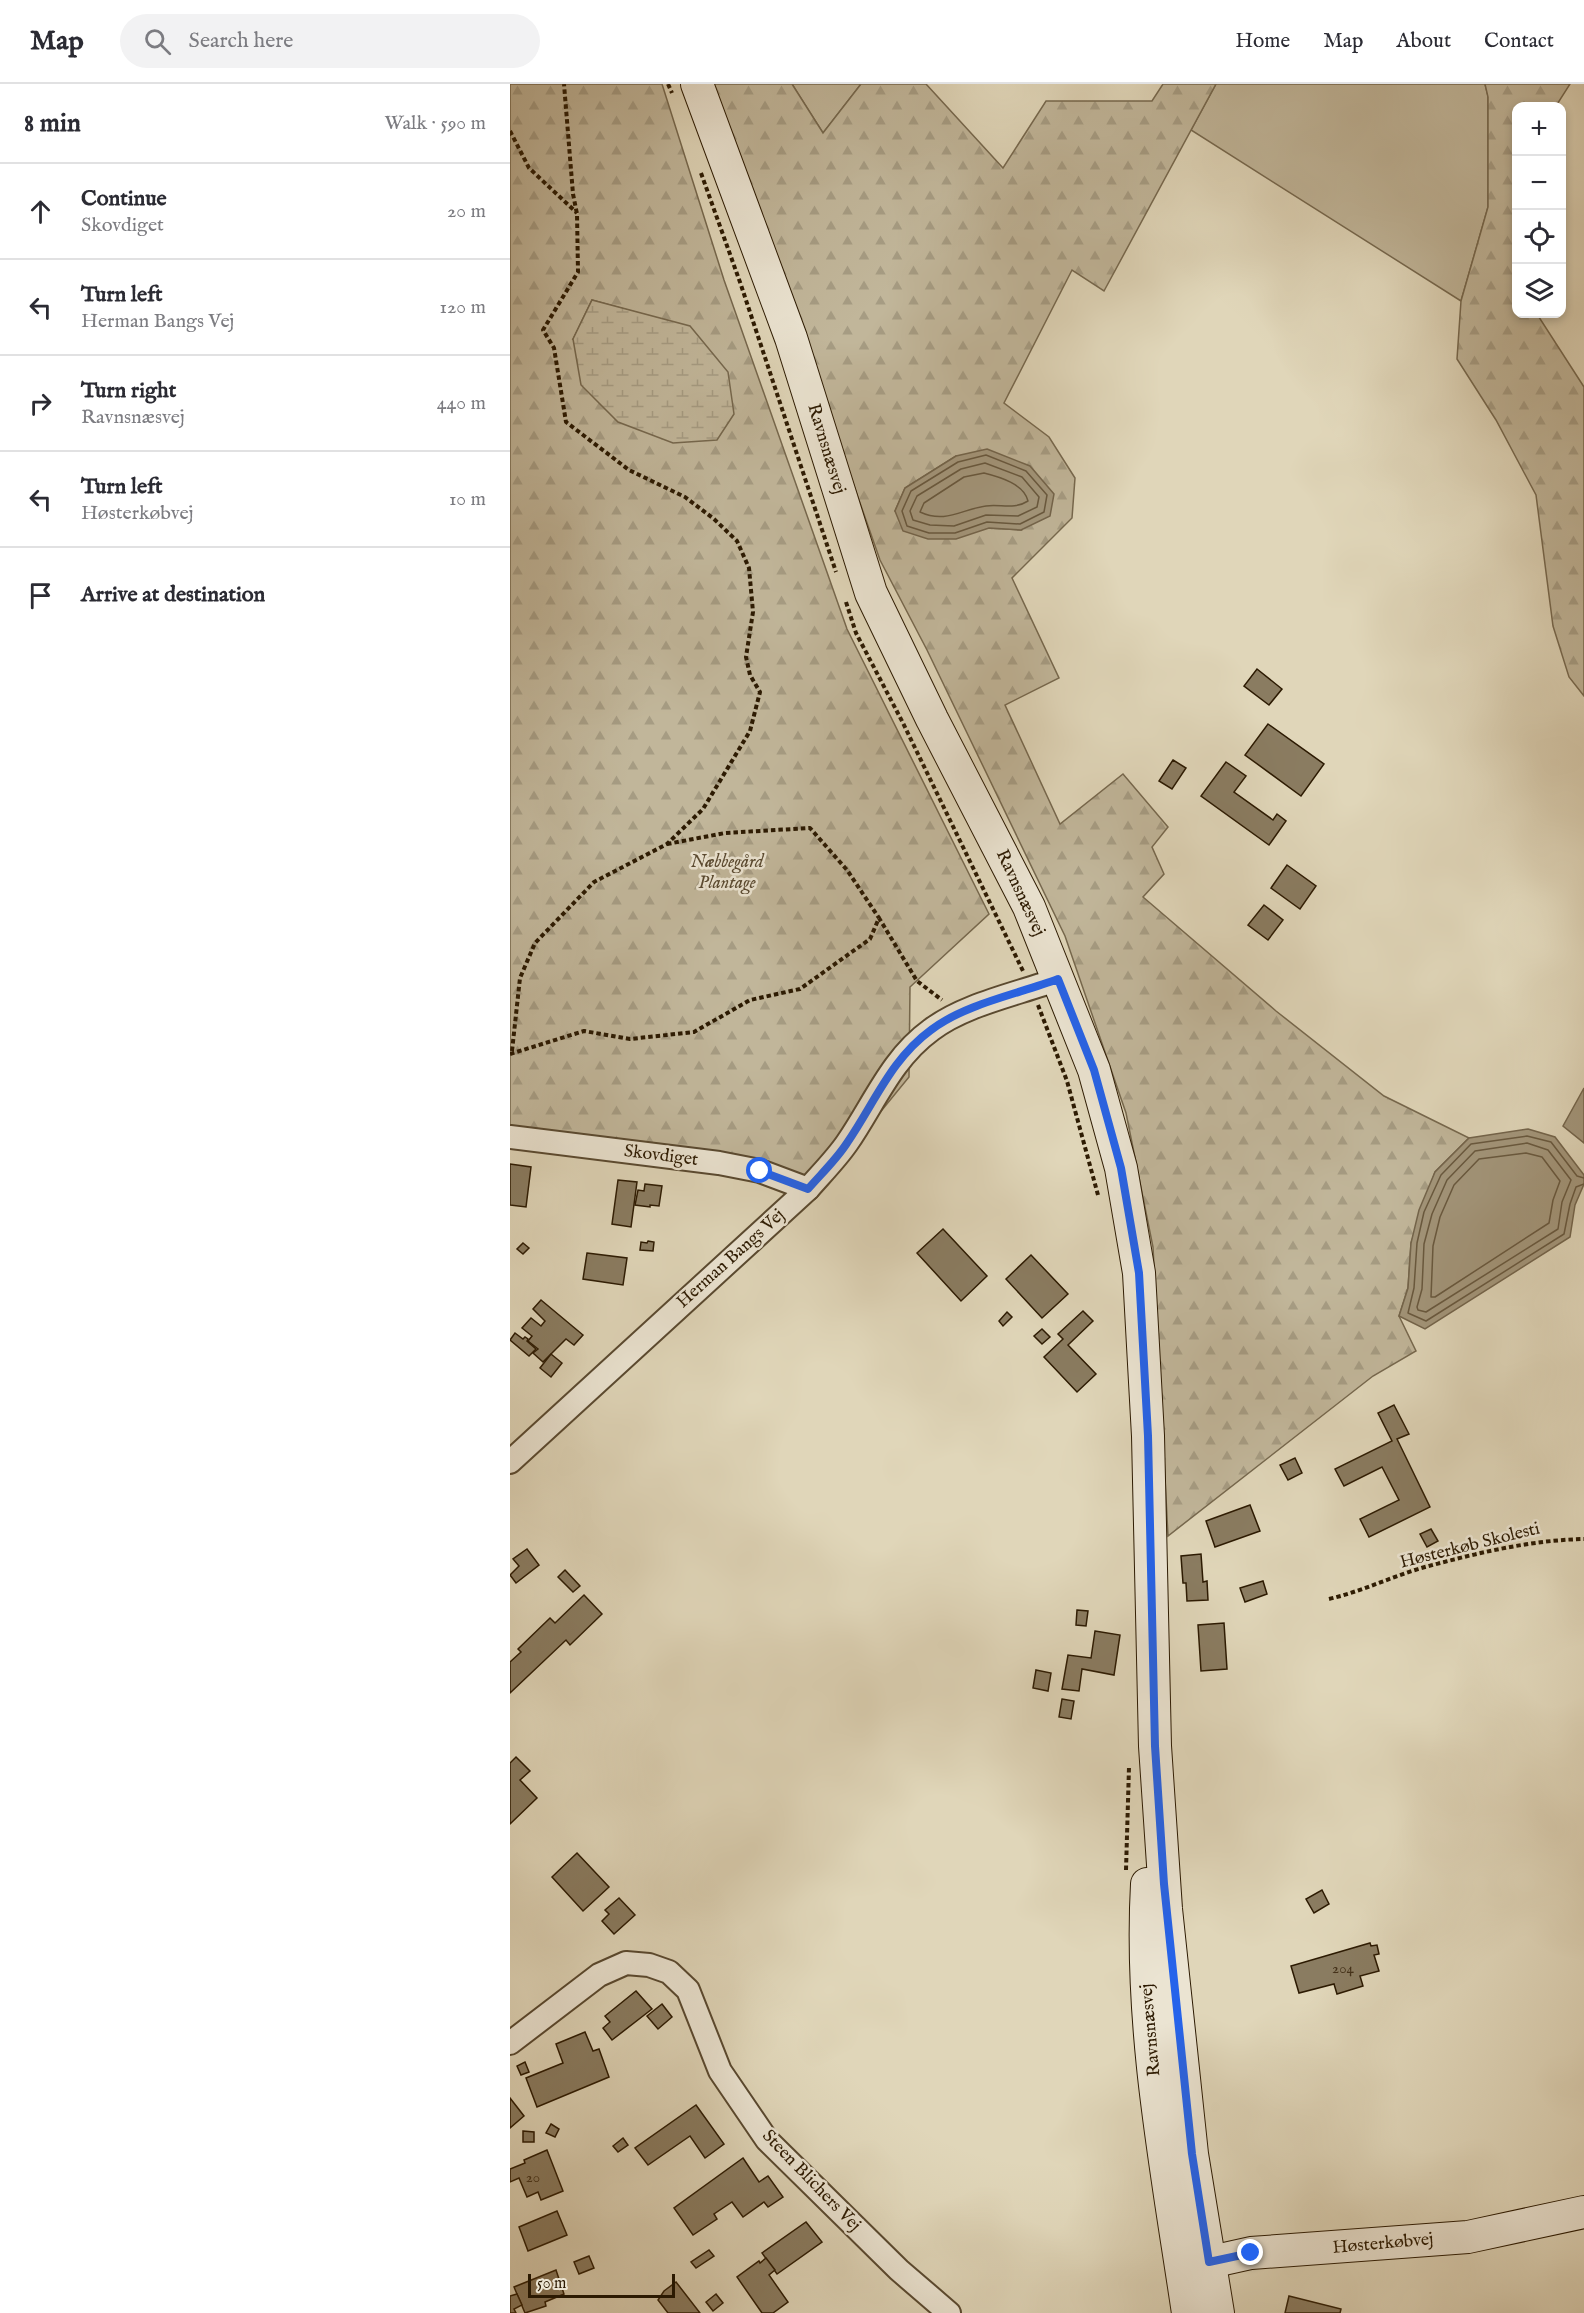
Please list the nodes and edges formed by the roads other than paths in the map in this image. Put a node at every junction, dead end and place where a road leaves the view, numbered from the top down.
1 (697, 84) edge
2 (1047, 989) junction
3 (510, 1137) edge
4 (808, 1189) junction
5 (510, 1462) edge
6 (510, 2043) edge
7 (1584, 2212) edge
8 (1196, 2265) junction
9 (949, 2313) edge
10 (1188, 2313) edge
11 (1218, 2313) edge

1 - 2 main road, Ravnsnæsvej
2 - 4 street, Herman Bangs Vej
2 - 8 main road, Ravnsnæsvej
3 - 4 street, Skovdiget
4 - 5 street, Herman Bangs Vej
6 - 9 street, Steen Blichers Vej
7 - 8 main road, Høsterkøbvej
8 - 10 main road, Ravnsnæsvej
8 - 11 main road, Ravnsnæsvej

